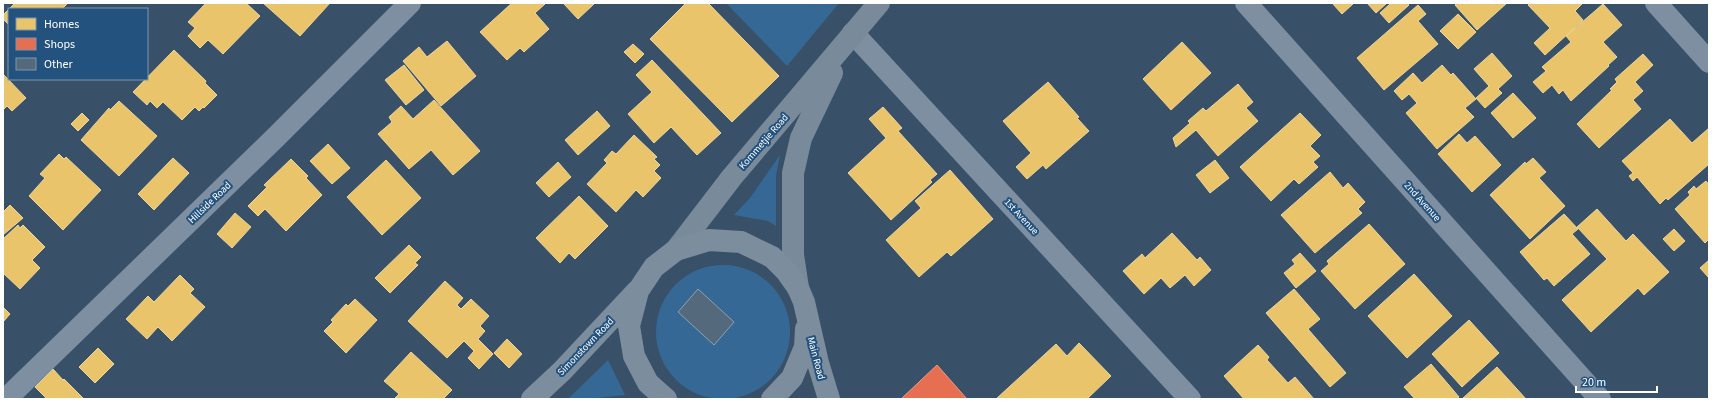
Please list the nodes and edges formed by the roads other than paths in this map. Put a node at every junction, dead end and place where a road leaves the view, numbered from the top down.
1 (410, 3) edge
2 (879, 3) edge
3 (1246, 3) edge
4 (1656, 3) edge
5 (853, 33) junction
6 (1709, 62) edge
7 (676, 250) junction
8 (798, 288) junction
9 (638, 291) junction
10 (807, 316) junction
11 (6, 399) edge
12 (532, 399) edge
13 (666, 399) edge
14 (772, 399) edge
15 (828, 399) edge
16 (1190, 399) edge
17 (1600, 399) edge

1 - 11 street, Hillside Road
2 - 5 main road, Kommetjie Road
3 - 17 street, 2nd Avenue
4 - 6 street
5 - 7 main road, Kommetjie Road
5 - 8 main road, Kommetjie Road
5 - 16 street, 1st Avenue
7 - 8 main road, Main Road
7 - 9 main road, Main Road
8 - 10 main road, Main Road
9 - 12 main road, Simonstown Road
9 - 13 main road, Main Road
10 - 14 main road, Main Road
10 - 15 main road, Main Road

